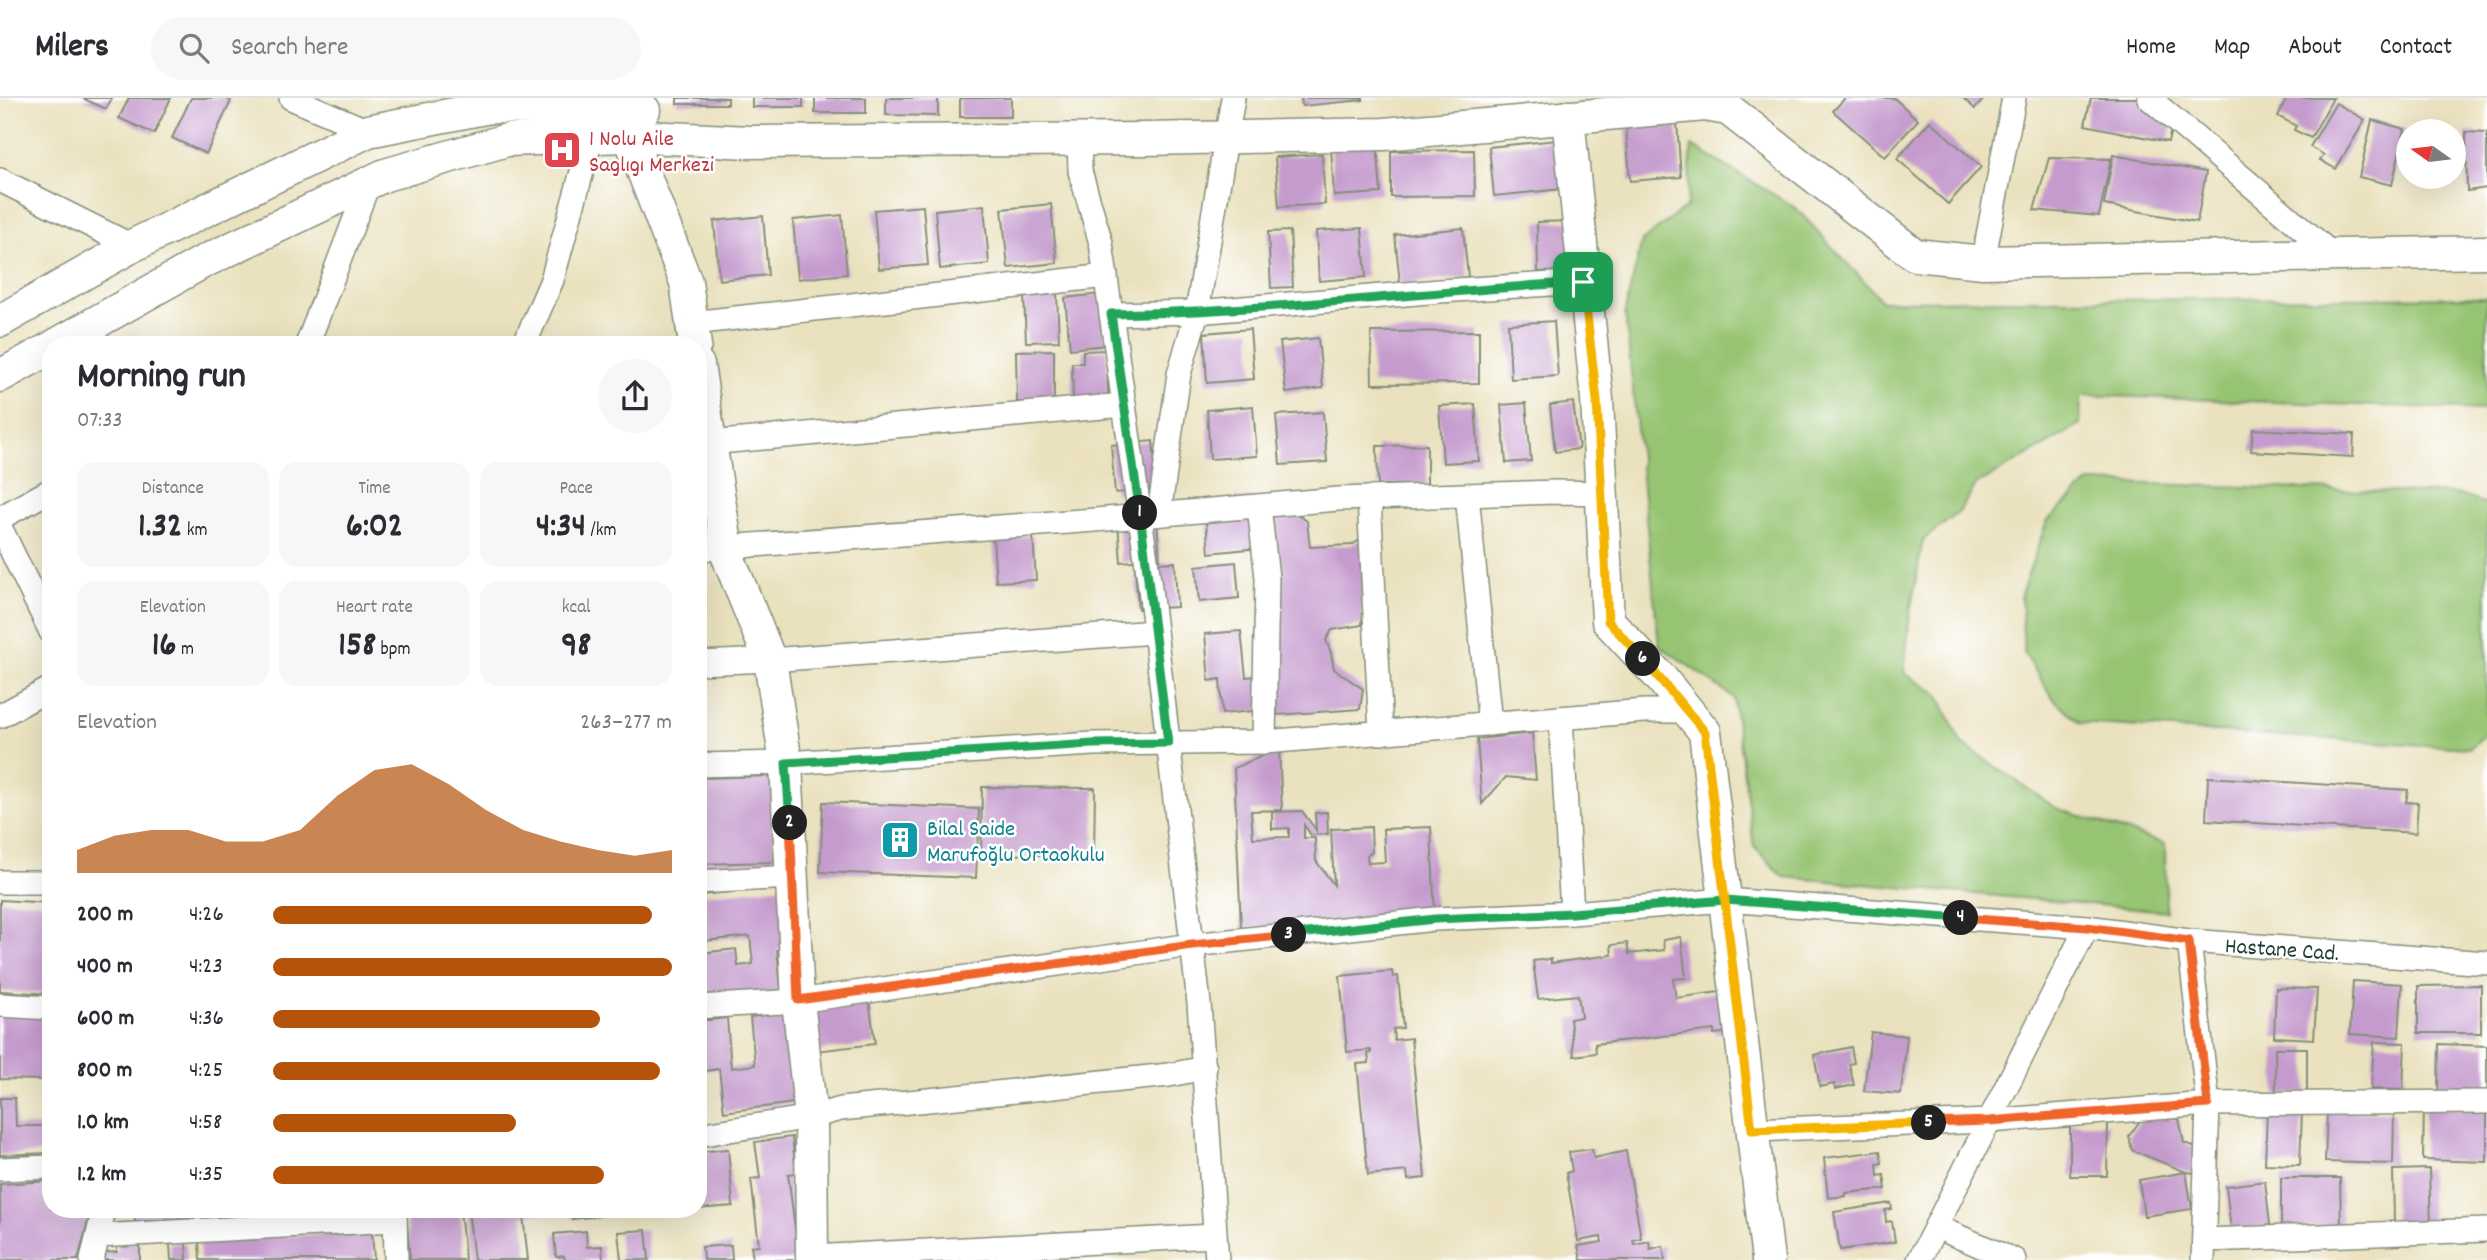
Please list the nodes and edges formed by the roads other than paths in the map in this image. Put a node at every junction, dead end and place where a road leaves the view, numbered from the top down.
1 (291, 98) edge
2 (1233, 98) edge
3 (2014, 98) edge
4 (2149, 98) edge
5 (1731, 103) edge
6 (633, 115) edge
7 (1568, 117) junction
8 (368, 131) junction
9 (1228, 138) junction
10 (591, 139) junction
11 (1079, 139) junction
12 (0, 180) edge
13 (369, 182) junction
14 (132, 246) junction
15 (2487, 252) edge
16 (2333, 255) junction
17 (1983, 262) junction
18 (1106, 276) junction
19 (1583, 282) junction
20 (1197, 312) junction
21 (1111, 314) junction
22 (0, 321) edge
23 (694, 334) edge
24 (72, 336) edge
25 (309, 336) edge
26 (528, 336) edge
27 (42, 353) edge
28 (0, 376) edge
29 (1124, 405) junction
30 (707, 443) edge
31 (707, 482) edge
32 (1601, 493) junction
33 (42, 495) edge
34 (1466, 495) junction
35 (1369, 498) junction
36 (1259, 506) junction
37 (1150, 515) junction
38 (0, 519) edge
39 (0, 527) edge
40 (712, 548) edge
41 (42, 613) edge
42 (1155, 632) junction
43 (770, 660) junction
44 (707, 663) edge
45 (42, 693) edge
46 (1688, 711) junction
47 (0, 716) edge
48 (1561, 718) junction
49 (1490, 724) junction
50 (1381, 733) junction
51 (1264, 742) junction
52 (1168, 743) junction
53 (786, 763) junction
54 (707, 765) edge
55 (793, 877) junction
56 (0, 882) edge
57 (42, 882) edge
58 (707, 882) edge
59 (1725, 900) junction
60 (1572, 913) junction
61 (2087, 927) junction
62 (2189, 941) junction
63 (1192, 945) junction
64 (2487, 963) edge
65 (798, 1000) junction
66 (0, 1005) edge
67 (707, 1006) edge
68 (42, 1007) edge
69 (1205, 1068) junction
70 (2487, 1102) edge
71 (2208, 1104) junction
72 (810, 1117) junction
73 (1989, 1121) junction
74 (1752, 1130) junction
75 (707, 1134) edge
76 (42, 1167) edge
77 (0, 1169) edge
78 (102, 1218) edge
79 (353, 1218) edge
80 (395, 1218) edge
81 (1936, 1227) junction
82 (2487, 1230) edge
83 (98, 1236) junction
84 (1214, 1236) junction
85 (2204, 1250) edge
86 (812, 1258) edge
87 (92, 1260) edge
88 (396, 1260) edge
89 (1217, 1260) edge
90 (1768, 1260) edge
91 (1919, 1260) edge
92 (2014, 1260) edge

1 - 8 street
2 - 9 street
3 - 17 street
4 - 16 street
5 - 7 street
5 - 17 street
6 - 8 street
6 - 10 street
6 - 11 street
6 - 23 street
7 - 9 street
7 - 19 street
8 - 14 street
9 - 11 street
9 - 20 street
10 - 13 street
10 - 26 street
11 - 18 street
12 - 14 street
13 - 24 street
13 - 25 street
14 - 22 street
15 - 16 street
16 - 17 street
18 - 21 street
18 - 23 street
19 - 20 street
19 - 32 street
20 - 21 street
20 - 37 street
21 - 29 street
27 - 28 street
29 - 30 street
29 - 37 street
31 - 40 street
32 - 34 street
32 - 46 street
33 - 38 street
34 - 35 street
34 - 49 street
35 - 36 street
35 - 50 street
36 - 37 street
36 - 51 street
37 - 40 street
37 - 42 street
39 - 41 street
40 - 43 street
42 - 43 street
42 - 52 street
43 - 44 street
43 - 53 street
45 - 47 street
46 - 48 street
46 - 59 street
48 - 49 street
48 - 60 street
49 - 50 street
50 - 51 street
51 - 52 street
52 - 53 street
52 - 63 street
53 - 54 street
53 - 55 street
55 - 58 street
55 - 65 street
56 - 57 street
59 - 60 street, Hastane Cad.
59 - 61 street, Hastane Cad.
59 - 74 street
60 - 63 street, Hastane Cad.
61 - 62 street, Hastane Cad.
61 - 73 street
62 - 64 street, Hastane Cad.
62 - 71 street
63 - 65 street, Hastane Cad.
63 - 69 street
65 - 67 street, Hastane Cad.
65 - 72 street
66 - 68 street
69 - 72 street
69 - 84 street
70 - 71 street
71 - 73 street
71 - 85 street
72 - 75 street
72 - 86 street
73 - 74 street
73 - 81 street
74 - 90 street
76 - 77 street
78 - 83 street
79 - 83 street
80 - 88 street
81 - 91 street
81 - 92 street
82 - 85 street
83 - 87 street
84 - 86 street
84 - 89 street

